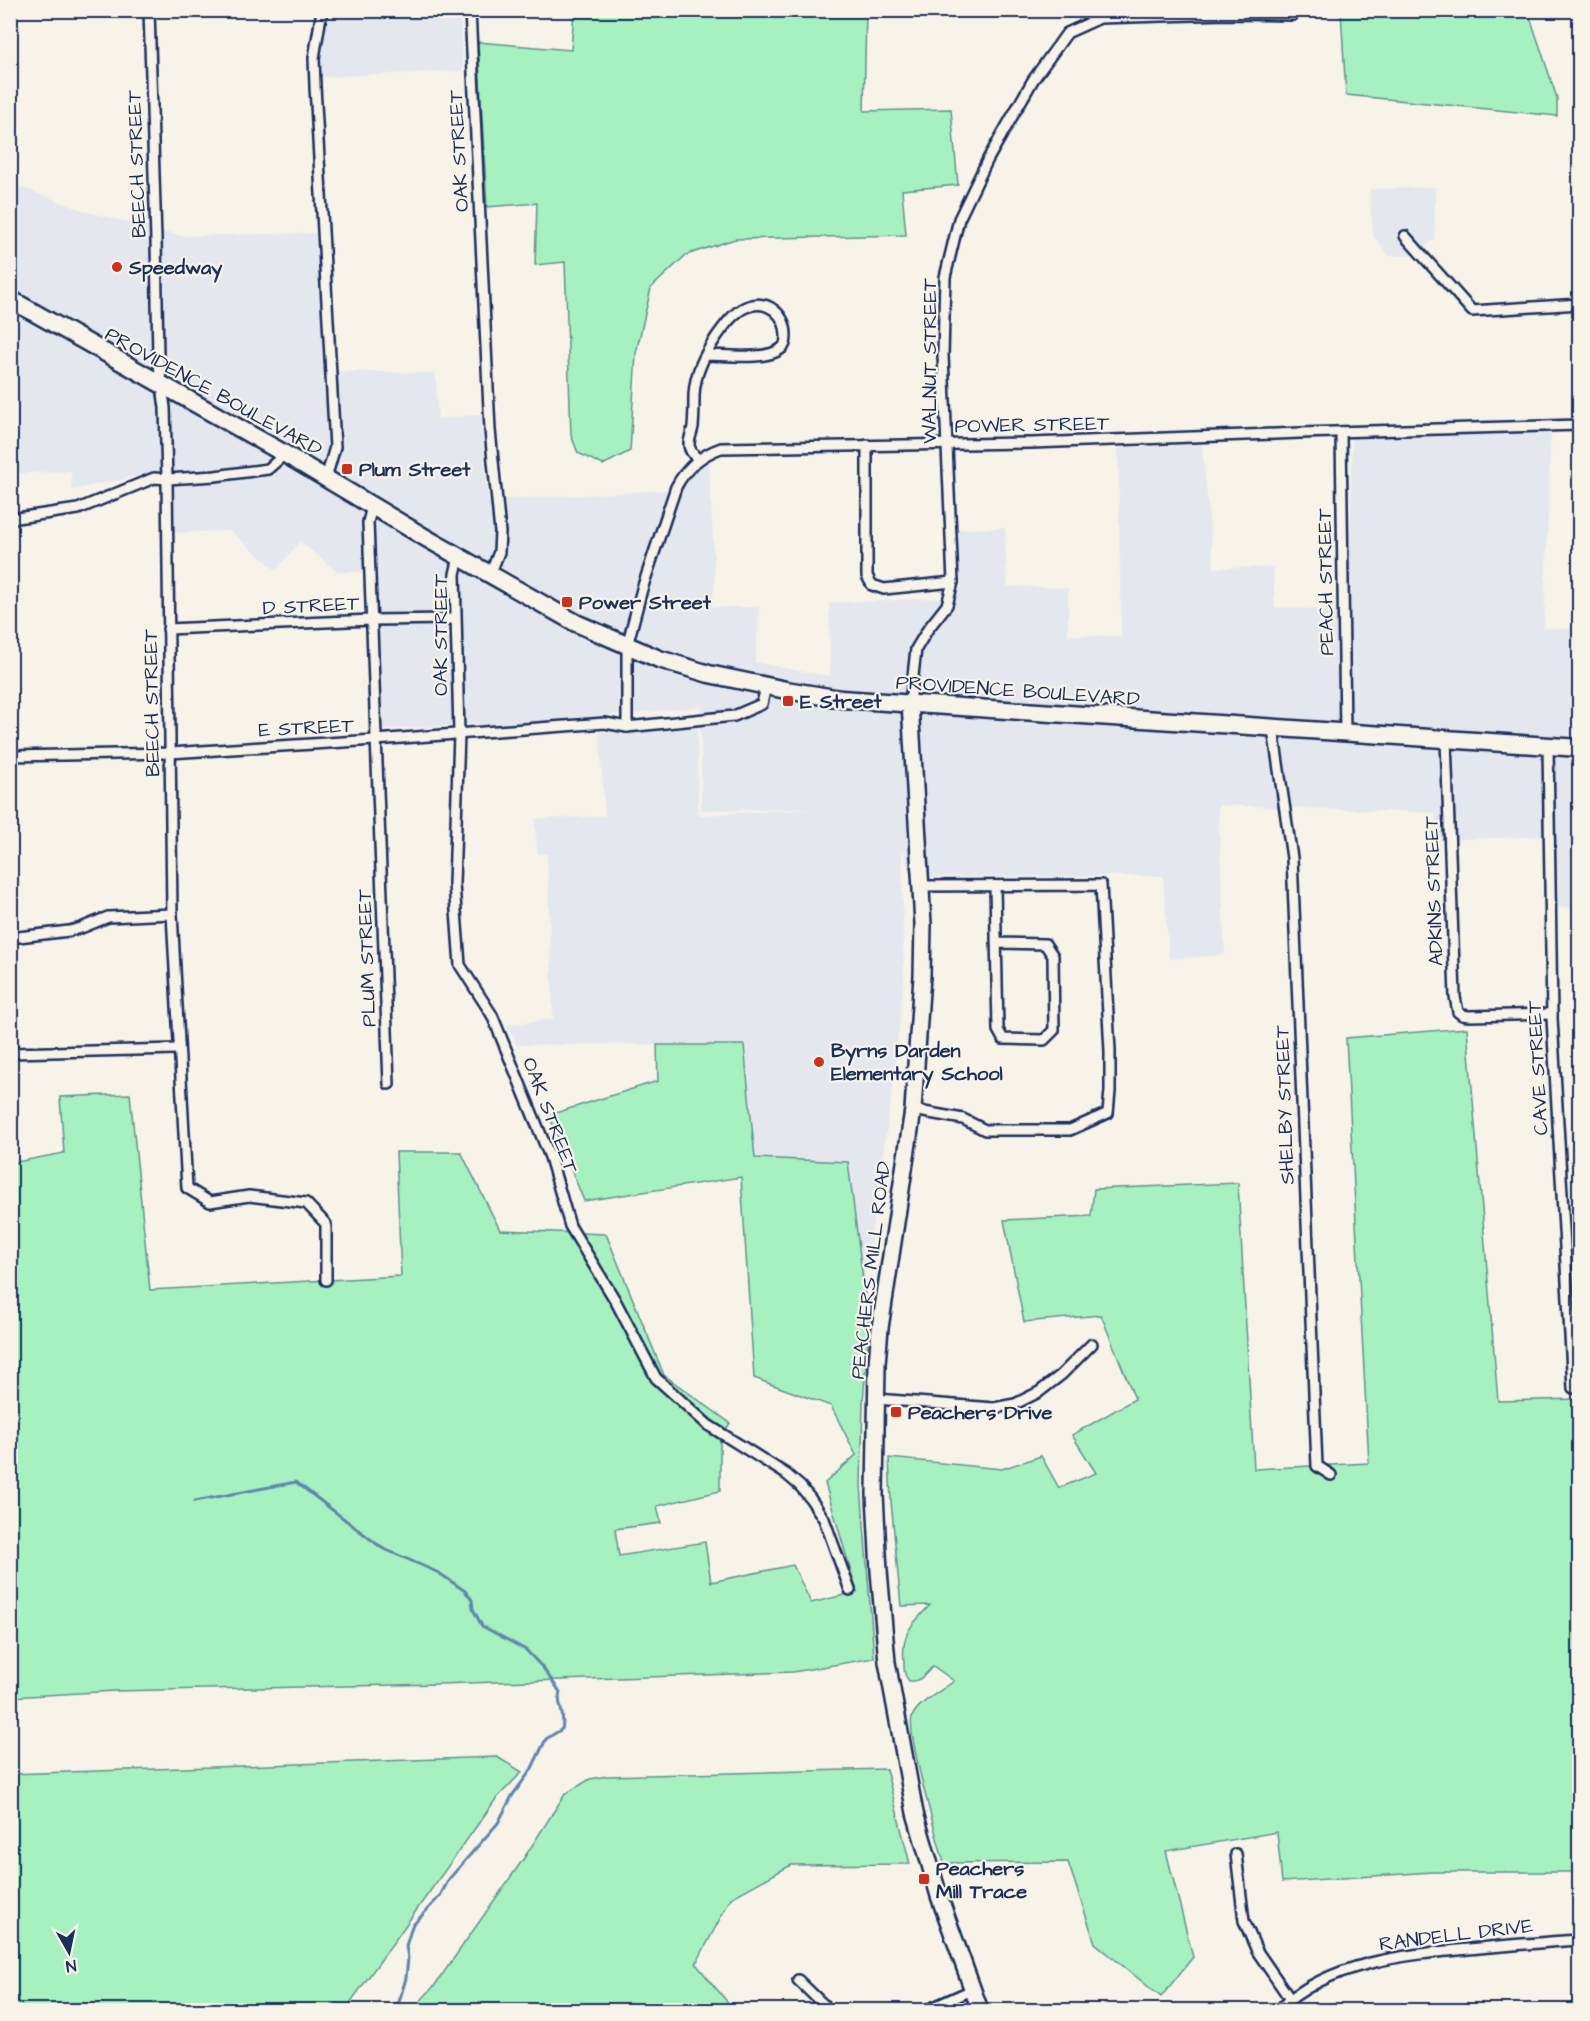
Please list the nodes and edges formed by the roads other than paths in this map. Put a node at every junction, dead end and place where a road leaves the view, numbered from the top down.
1 (149, 10) edge
2 (322, 10) edge
3 (470, 10) edge
4 (1130, 14) edge
5 (1293, 15) dead end
6 (1405, 236) dead end
7 (10, 299) edge
8 (1580, 304) edge
9 (706, 355) junction
10 (163, 386) junction
11 (1580, 425) edge
12 (1341, 432) junction
13 (867, 445) junction
14 (947, 445) junction
15 (285, 454) junction
16 (698, 459) junction
17 (326, 478) junction
18 (167, 479) junction
19 (372, 507) junction
20 (10, 519) edge
21 (459, 557) junction
22 (490, 575) junction
23 (953, 582) junction
24 (455, 619) junction
25 (371, 620) junction
26 (168, 629) junction
27 (627, 646) junction
28 (766, 686) junction
29 (910, 703) junction
30 (627, 727) junction
31 (1273, 729) junction
32 (1345, 733) junction
33 (459, 734) junction
34 (1446, 739) junction
35 (375, 741) junction
36 (1548, 746) junction
37 (1580, 748) edge
38 (170, 753) junction
39 (10, 756) edge
40 (921, 886) junction
41 (994, 886) junction
42 (172, 914) junction
43 (10, 938) edge
44 (996, 943) junction
45 (1552, 1014) junction
46 (178, 1049) junction
47 (10, 1053) edge
48 (389, 1084) dead end
49 (913, 1110) junction
50 (326, 1280) dead end
51 (1092, 1344) dead end
52 (1573, 1388) dead end
53 (876, 1399) junction
54 (1331, 1475) dead end
55 (850, 1590) dead end
56 (1236, 1854) dead end
57 (1580, 1940) edge
58 (798, 1980) dead end
59 (972, 1990) junction
60 (1290, 1999) junction
61 (829, 2010) edge
62 (927, 2010) edge
63 (980, 2010) edge
64 (1278, 2010) edge

1 - 10 street, BEECH STREET
2 - 17 street
3 - 22 street, OAK STREET
4 - 5 street, WALNUT STREET
4 - 14 street, WALNUT STREET
6 - 8 street
7 - 10 highway, PROVIDENCE BOULEVARD
9 - 9 street
9 - 16 street
10 - 15 highway, PROVIDENCE BOULEVARD
10 - 18 street, BEECH STREET
11 - 12 street, POWER STREET
12 - 14 street, POWER STREET
12 - 32 street, PEACH STREET
13 - 14 street, POWER STREET
13 - 16 street, POWER STREET
13 - 23 street
14 - 23 street, WALNUT STREET
15 - 17 highway, PROVIDENCE BOULEVARD
15 - 18 street
16 - 27 street, POWER STREET
17 - 19 highway, PROVIDENCE BOULEVARD
18 - 20 street
18 - 26 street, BEECH STREET
19 - 21 highway, PROVIDENCE BOULEVARD
19 - 25 street, PLUM STREET
21 - 22 highway, PROVIDENCE BOULEVARD
21 - 24 street, OAK STREET
22 - 27 highway, PROVIDENCE BOULEVARD
23 - 29 street, WALNUT STREET
24 - 25 street, D STREET
24 - 33 street, OAK STREET
25 - 26 street, D STREET
25 - 35 street, PLUM STREET
26 - 38 street, BEECH STREET
27 - 28 highway, PROVIDENCE BOULEVARD
27 - 30 street, POWER STREET
28 - 29 highway, PROVIDENCE BOULEVARD
28 - 30 street, E STREET
29 - 31 highway, PROVIDENCE BOULEVARD
29 - 40 main road, PEACHERS MILL ROAD
30 - 33 street, E STREET
31 - 32 highway, PROVIDENCE BOULEVARD
31 - 54 street, SHELBY STREET
32 - 34 highway, PROVIDENCE BOULEVARD
33 - 35 street, E STREET
33 - 55 street, OAK STREET
34 - 36 highway, PROVIDENCE BOULEVARD
34 - 45 street, ADKINS STREET
35 - 38 street, E STREET
35 - 48 street, PLUM STREET
36 - 37 highway, PROVIDENCE BOULEVARD
36 - 45 street, CAVE STREET
38 - 39 street, E STREET
38 - 42 street, BEECH STREET
40 - 41 street
40 - 49 main road, PEACHERS MILL ROAD
41 - 44 street
41 - 49 street
42 - 43 street
42 - 46 street, BEECH STREET
44 - 44 street
45 - 52 street, CAVE STREET
46 - 47 street
46 - 50 street, BEECH STREET
49 - 53 main road, PEACHERS MILL ROAD
51 - 53 street
53 - 59 main road, PEACHERS MILL ROAD
56 - 60 street
57 - 60 street, RANDELL DRIVE
58 - 61 street
59 - 62 street
59 - 63 main road, PEACHERS MILL ROAD
60 - 64 street, RANDELL DRIVE

